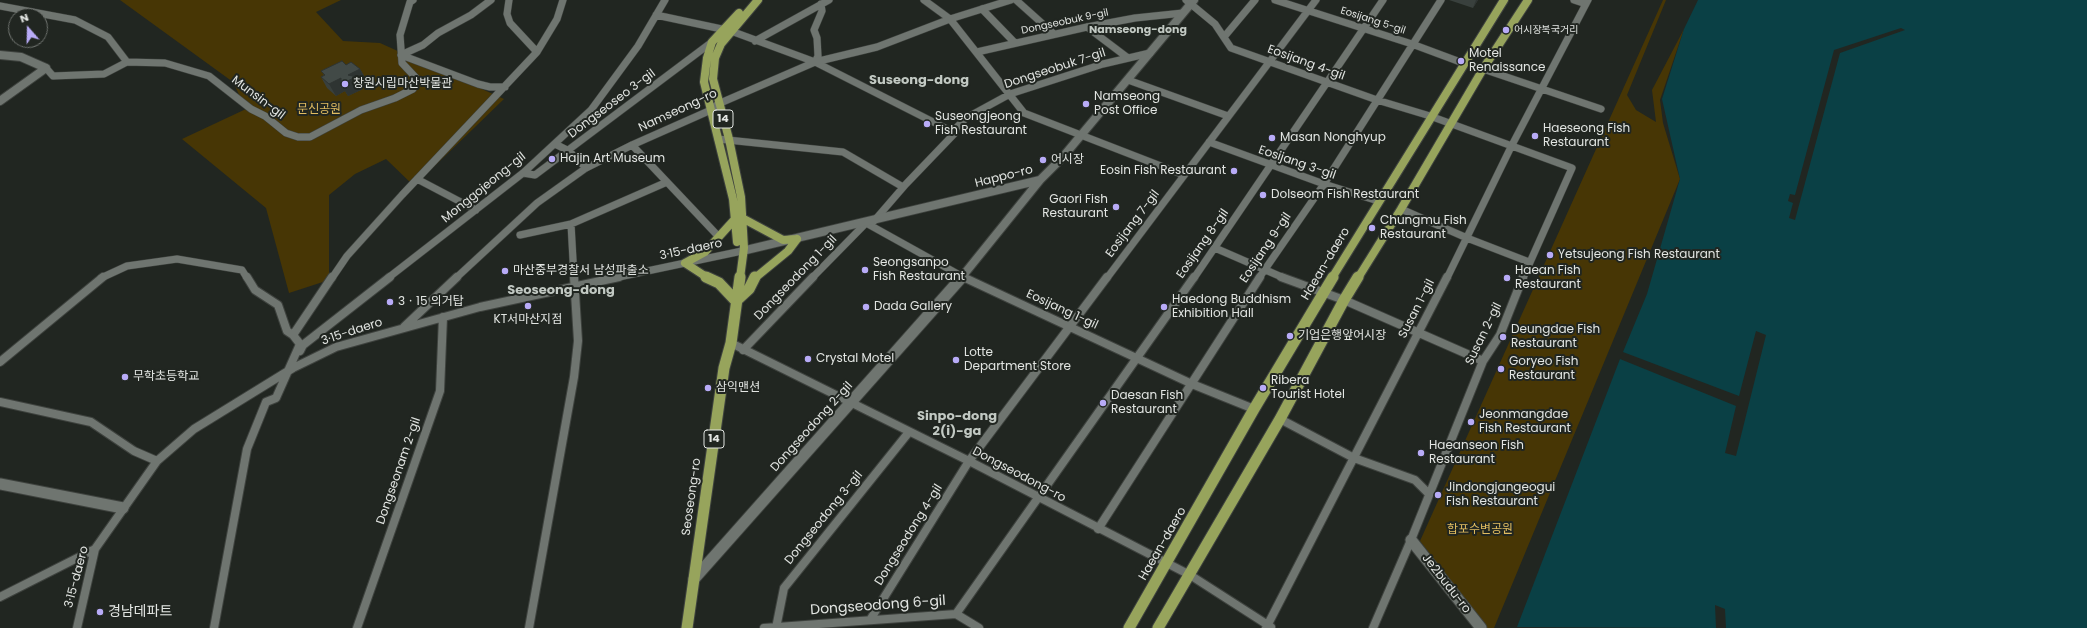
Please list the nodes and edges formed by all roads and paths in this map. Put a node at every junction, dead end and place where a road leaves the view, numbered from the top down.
1 (413, 0) edge
2 (491, 0) edge
3 (509, 0) edge
4 (563, 0) edge
5 (665, 0) edge
6 (750, 0) edge
7 (758, 0) edge
8 (829, 0) edge
9 (924, 0) edge
10 (1011, 0) edge
11 (1016, 0) edge
12 (1255, 0) edge
13 (1275, 0) edge
14 (1316, 0) edge
15 (1383, 0) edge
16 (1441, 0) edge
17 (1504, 0) edge
18 (1528, 0) edge
19 (1574, 0) edge
20 (1190, 2) edge
21 (1587, 2) edge
22 (821, 4) junction
23 (0, 6) edge
24 (982, 9) junction
25 (1308, 10) junction
26 (1183, 13) junction
27 (656, 15) junction
28 (950, 19) junction
29 (1087, 27) junction
30 (727, 30) junction
31 (1364, 30) junction
32 (1054, 34) junction
33 (1224, 37) junction
34 (755, 41) junction
35 (712, 42) junction
36 (1015, 43) junction
37 (1412, 44) junction
38 (537, 52) junction
39 (976, 52) junction
40 (1150, 53) junction
41 (0, 55) edge
42 (401, 55) junction
43 (1128, 58) junction
44 (127, 62) junction
45 (815, 62) junction
46 (1269, 62) junction
47 (1463, 63) junction
48 (46, 68) junction
49 (1483, 69) junction
50 (1128, 80) junction
51 (1327, 82) junction
52 (505, 87) junction
53 (1541, 88) junction
54 (1010, 94) junction
55 (1377, 100) junction
56 (0, 101) edge
57 (715, 107) junction
58 (1601, 109) dead end
59 (1228, 116) junction
60 (1430, 116) junction
61 (1451, 124) junction
62 (955, 133) junction
63 (1080, 136) junction
64 (718, 140) junction
65 (729, 140) junction
66 (1209, 142) junction
67 (555, 144) junction
68 (632, 145) junction
69 (1511, 148) junction
70 (569, 150) junction
71 (1271, 166) junction
72 (586, 168) junction
73 (523, 173) junction
74 (1184, 175) junction
75 (417, 179) junction
76 (1040, 180) junction
77 (667, 182) junction
78 (1324, 184) junction
79 (903, 187) junction
80 (1378, 201) junction
81 (1401, 209) junction
82 (476, 210) junction
83 (738, 219) junction
84 (870, 222) junction
85 (571, 224) junction
86 (520, 235) dead end
87 (719, 237) junction
88 (1467, 238) junction
89 (797, 239) junction
90 (1215, 248) junction
91 (742, 251) junction
92 (1529, 262) junction
93 (685, 263) junction
94 (1264, 271) junction
95 (962, 277) junction
96 (575, 287) junction
97 (1324, 293) junction
98 (1344, 300) junction
99 (736, 301) junction
100 (443, 317) junction
101 (1070, 327) junction
102 (403, 328) junction
103 (293, 335) junction
104 (1419, 335) junction
105 (730, 343) junction
106 (743, 350) junction
107 (1137, 358) junction
108 (1483, 361) junction
109 (0, 362) edge
110 (290, 370) junction
111 (1192, 384) junction
112 (0, 402) edge
113 (850, 404) junction
114 (1254, 409) junction
115 (1280, 420) junction
116 (909, 432) junction
117 (1354, 458) junction
118 (157, 462) junction
119 (968, 462) junction
120 (0, 484) edge
121 (1429, 494) junction
122 (1039, 499) junction
123 (123, 508) junction
124 (1098, 529) junction
125 (1411, 540) junction
126 (95, 549) junction
127 (1167, 564) junction
128 (1190, 575) junction
129 (694, 579) junction
130 (0, 597) edge
131 (956, 614) junction
132 (870, 620) junction
133 (776, 627) edge
134 (1269, 627) edge
135 (77, 628) edge
136 (214, 628) edge
137 (356, 628) edge
138 (529, 628) edge
139 (687, 628) edge
140 (764, 628) edge
141 (978, 628) edge
142 (1129, 628) edge
143 (1158, 628) edge
144 (1373, 628) edge
145 (1481, 628) edge

1 - 42 street
2 - 42 street
3 - 38 street
4 - 38 street
5 - 27 street, Monggojeong-gil
6 - 30 main road, 3·15-daero / 14
7 - 30 main road, 3·15-daero / 14
8 - 22 street
9 - 28 street
10 - 24 street, Namseong-ro
11 - 32 street
12 - 33 street
13 - 25 street, Eosijang 5-gil
14 - 25 street, Eosijang 7-gil
15 - 31 street, Eosijang 8-gil
16 - 37 street, Eosijang 9-gil
17 - 47 main road, Haean-daero
18 - 49 main road
19 - 21 street
20 - 26 main road, Happo-ro
20 - 33 street, Eosijang 4-gil
21 - 53 street, Susan 1-gil
22 - 34 street
22 - 45 street
23 - 44 street
24 - 28 street, Namseong-ro
24 - 36 street
25 - 31 street, Eosijang 5-gil
25 - 46 street, Eosijang 7-gil
26 - 29 street, Dongseobuk 9-gil
26 - 40 main road, Happo-ro
27 - 30 street
27 - 67 street, Monggojeong-gil
28 - 39 street
28 - 45 street, Namseong-ro
29 - 32 street, Dongseobuk 9-gil
29 - 43 street
30 - 34 street
30 - 35 main road, 3·15-daero / 14
30 - 57 main road, 3·15-daero / 14
31 - 37 street, Eosijang 5-gil
31 - 51 street, Eosijang 8-gil
32 - 36 street, Dongseobuk 9-gil
33 - 46 street, Eosijang 4-gil
34 - 45 street
35 - 57 main road, 3·15-daero / 14
35 - 70 street, Dongseoseo 3-gil
36 - 39 street, Dongseobuk 9-gil
37 - 47 street, Eosijang 5-gil
37 - 55 street, Eosijang 9-gil
38 - 52 street
39 - 54 street
40 - 43 street, Dongseobuk 7-gil
40 - 50 main road, Happo-ro
41 - 48 main road
42 - 44 street, Munsin-gil
42 - 52 street
43 - 54 street, Dongseobuk 7-gil
44 - 48 street
45 - 57 street, Namseong-ro
45 - 62 street
46 - 51 street, Eosijang 4-gil
46 - 59 street, Eosijang 7-gil
47 - 60 main road, Haean-daero
48 - 56 main road
49 - 53 street
49 - 61 main road
50 - 59 street
50 - 63 main road, Happo-ro
51 - 55 street, Eosijang 4-gil
51 - 71 street, Eosijang 8-gil
52 - 75 street
53 - 58 street
53 - 69 street, Susan 1-gil
54 - 62 street, Dongseobuk 7-gil
54 - 63 street
55 - 60 street, Eosijang 4-gil
55 - 78 street, Eosijang 9-gil
57 - 64 main road, 3·15-daero / 14
57 - 65 main road, 3·15-daero / 14
57 - 68 street, Namseong-ro
59 - 66 street, Eosijang 7-gil
60 - 61 street, Susan 2-gil
60 - 80 main road, Haean-daero
61 - 69 street, Susan 2-gil
61 - 81 main road
62 - 79 street, Dongseobuk 7-gil
63 - 74 street
63 - 76 main road, Happo-ro
64 - 65 street
64 - 83 main road, 3·15-daero / 14
65 - 79 street
65 - 83 main road, 3·15-daero / 14
66 - 71 street, Eosijang 3-gil
66 - 74 street, Eosijang 7-gil
67 - 70 street
67 - 73 street, Monggojeong-gil
68 - 72 street, Namseong-ro
68 - 77 street
69 - 88 street, Susan 1-gil
69 - 92 street, Susan 2-gil
70 - 72 street
70 - 73 street, Dongseoseo 3-gil
71 - 78 street, Eosijang 3-gil
71 - 90 street, Eosijang 8-gil
72 - 102 street, Namseong-ro
73 - 82 street, Monggojeong-gil
74 - 101 street, Eosijang 7-gil
75 - 82 street
75 - 103 street
76 - 84 main road, Happo-ro
76 - 95 main road, Dongseodong 2-gil
77 - 85 street
77 - 87 street
78 - 80 street, Eosijang 3-gil
78 - 94 street, Eosijang 9-gil
79 - 84 street, Dongseobuk 7-gil
80 - 97 main road, Haean-daero
81 - 88 street
81 - 98 main road
82 - 110 street, Monggojeong-gil
83 - 87 main road
83 - 89 main road
83 - 91 main road, 3·15-daero / 14
84 - 89 main road, Happo-ro
84 - 95 street, Eosijang 1-gil
84 - 106 street, Dongseodong 1-gil
85 - 86 street
85 - 96 street
87 - 93 main road
88 - 92 street
88 - 104 street, Susan 1-gil
89 - 91 main road, Happo-ro
89 - 99 main road
90 - 94 street
90 - 107 street, Eosijang 8-gil
91 - 93 street, 3·15-daero
91 - 99 main road, Seoseong-ro / 14
92 - 108 street, Susan 2-gil
93 - 96 street, 3·15-daero
93 - 99 main road
94 - 97 street
94 - 111 street, Eosijang 9-gil
95 - 101 street, Eosijang 1-gil
95 - 113 main road, Dongseodong 2-gil
96 - 100 street, 3·15-daero
96 - 138 street
97 - 98 street
97 - 114 main road, Haean-daero
98 - 104 street
98 - 115 main road
99 - 105 main road, Seoseong-ro / 14
100 - 102 street, 3·15-daero
100 - 137 street, Dongseonam 2-gil
101 - 107 street, Eosijang 1-gil
101 - 119 street, Eosijang 7-gil
102 - 110 street, 3·15-daero
103 - 109 street
103 - 110 street
104 - 108 street
104 - 117 street, Susan 1-gil
105 - 106 street, Dongseodong-ro
105 - 129 main road, Seoseong-ro / 14
106 - 113 street, Dongseodong-ro
107 - 111 street, Eosijang 1-gil
107 - 122 street, Eosijang 8-gil
108 - 121 street, Susan 2-gil
110 - 118 street, 3·15-daero
110 - 136 street
111 - 114 street, Eosijang 1-gil
111 - 124 street, Eosijang 9-gil
112 - 118 street
113 - 116 street, Dongseodong-ro
113 - 129 main road, Dongseodong 2-gil
114 - 127 main road, Haean-daero
115 - 117 street
115 - 128 main road
116 - 119 street, Dongseodong-ro
116 - 133 street, Dongseodong 3-gil
117 - 121 street
117 - 134 street, Susan 1-gil
118 - 123 street, 3·15-daero
119 - 122 street, Dongseodong-ro
119 - 132 street, Dongseodong 4-gil
120 - 123 main road
121 - 125 street, Susan 2-gil
122 - 124 street, Dongseodong-ro
122 - 131 street, Eosijang 8-gil
123 - 126 street, 3·15-daero
124 - 127 street, Dongseodong-ro
125 - 144 street, Susan 2-gil
125 - 145 main road, Je2budu-ro
126 - 130 street
126 - 135 street, 3·15-daero
127 - 128 street, Dongseodong-ro
127 - 142 main road, Haean-daero
128 - 134 street, Dongseodong-ro
128 - 143 main road
129 - 139 main road, Seoseong-ro / 14
131 - 132 street, Dongseodong 6-gil
131 - 141 street, Dongseodong 6-gil
132 - 133 street, Dongseodong 6-gil
133 - 140 street, Dongseodong 6-gil

